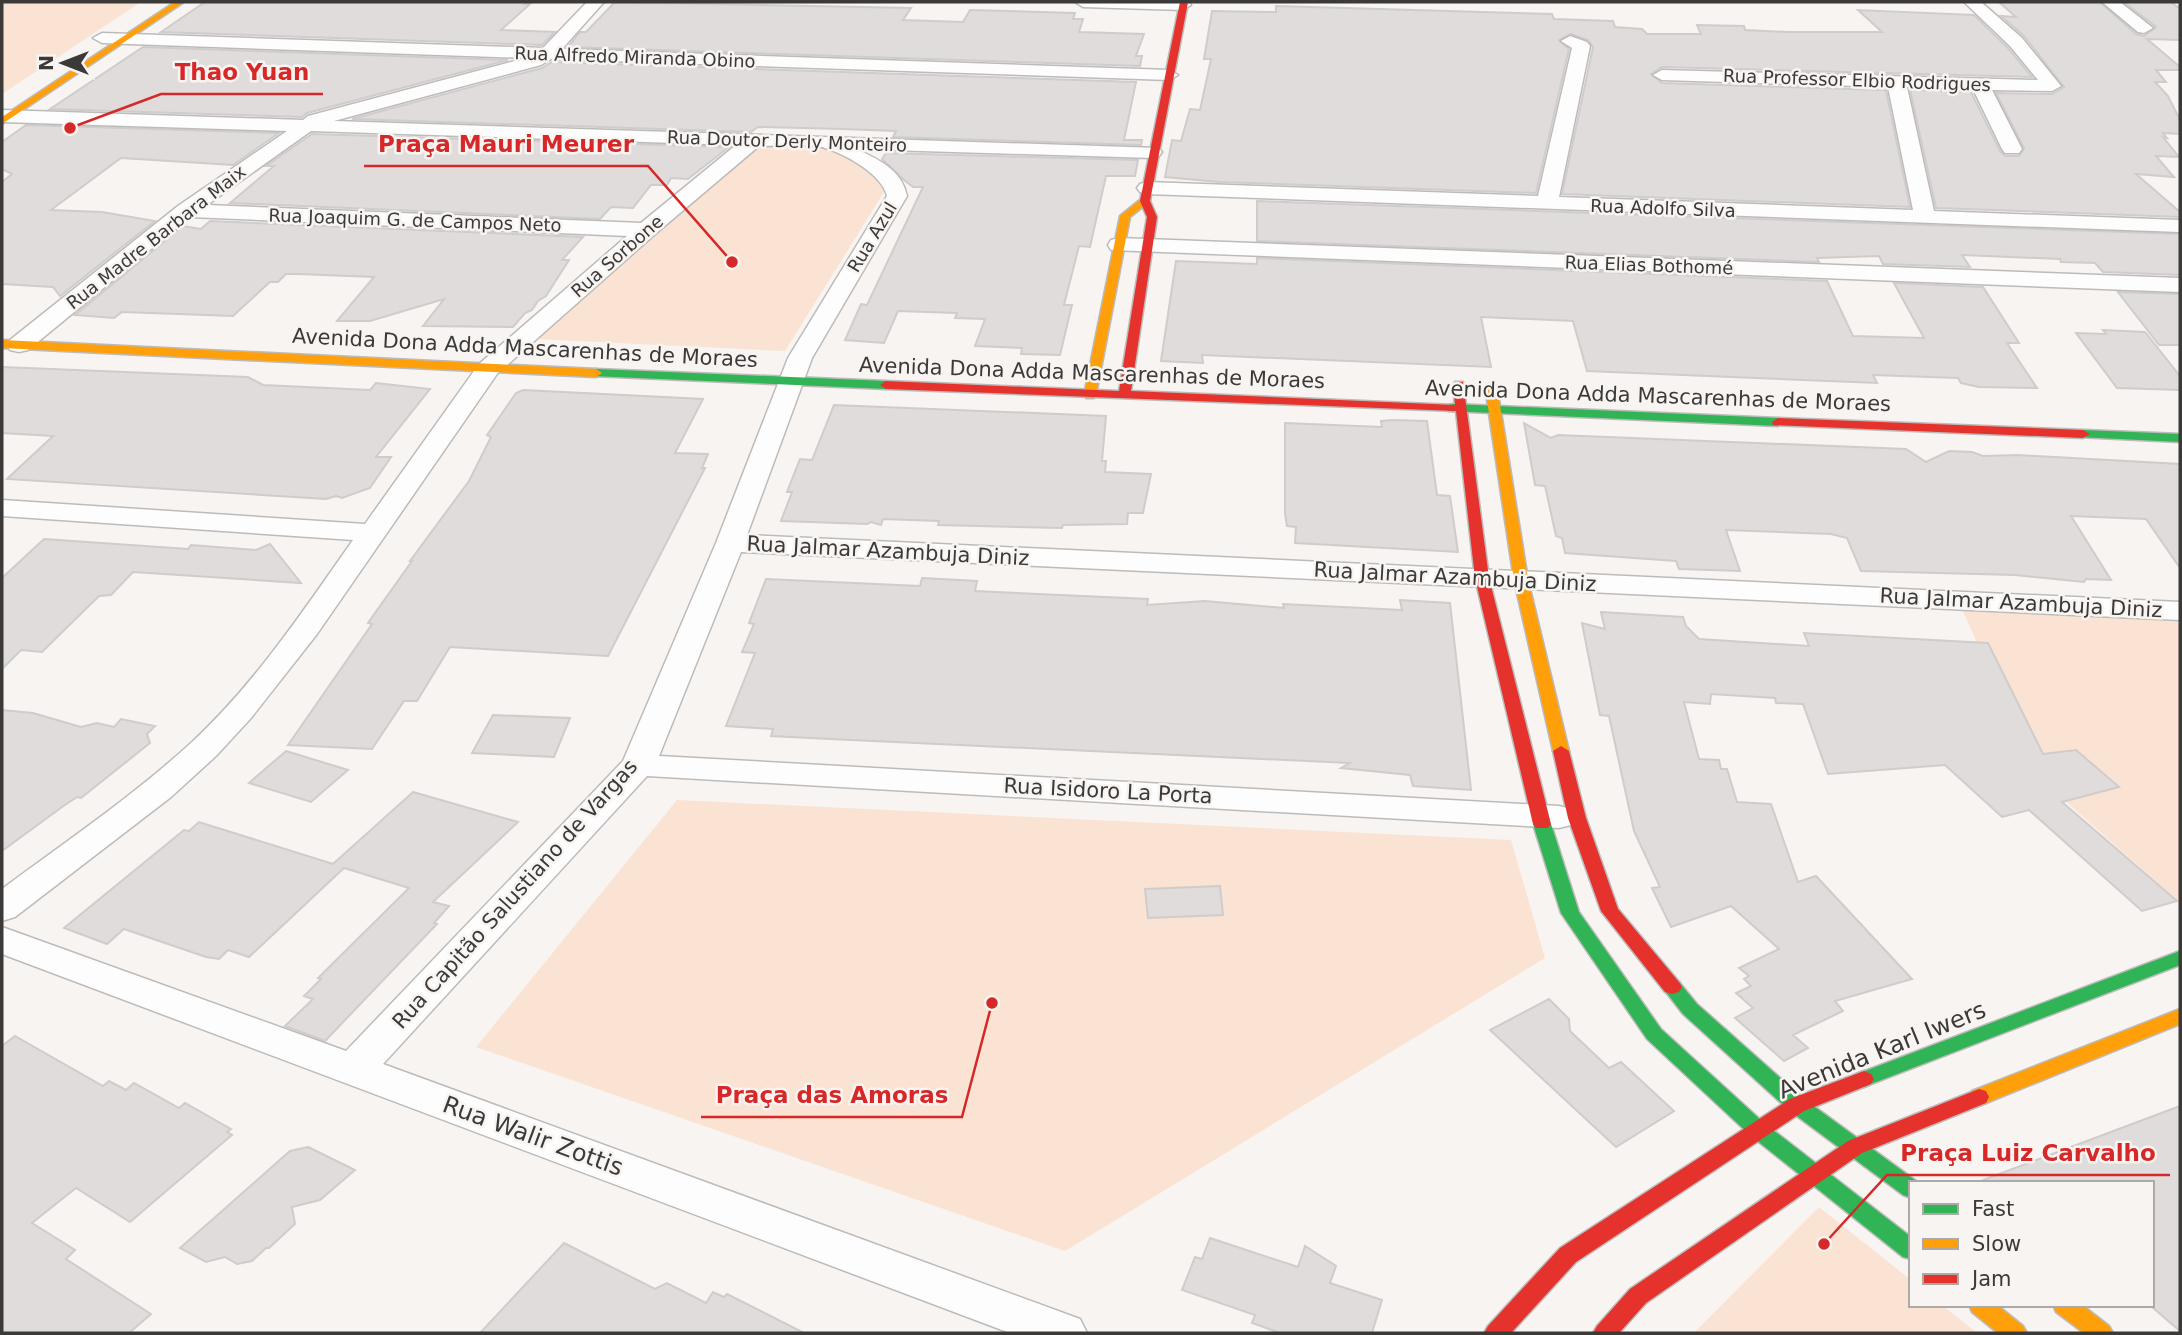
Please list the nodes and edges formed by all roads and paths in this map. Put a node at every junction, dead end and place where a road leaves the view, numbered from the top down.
1 (157, 2) edge
2 (180, 2) edge
3 (596, 2) edge
4 (1083, 2) edge
5 (1972, 2) edge
6 (2110, 2) edge
7 (1183, 3) edge
8 (2144, 28) dead end
9 (102, 38) junction
10 (125, 39) junction
11 (1570, 41) dead end
12 (548, 54) junction
13 (1169, 75) junction
14 (1662, 75) dead end
15 (1896, 81) junction
16 (1980, 84) junction
17 (3, 114) edge
18 (306, 125) junction
19 (754, 140) junction
20 (828, 142) junction
21 (2012, 149) dead end
22 (1152, 152) junction
23 (1146, 195) junction
24 (1547, 204) junction
25 (185, 210) junction
26 (1925, 216) junction
27 (2180, 226) edge
28 (646, 230) junction
29 (1117, 245) junction
30 (1147, 246) junction
31 (2180, 285) edge
32 (34, 323) junction
33 (73, 324) dead end
34 (10, 345) edge
35 (507, 351) junction
36 (798, 363) junction
37 (1088, 371) junction
38 (1134, 374) junction
39 (1090, 394) junction
40 (1124, 396) junction
41 (1461, 408) junction
42 (1495, 410) junction
43 (2180, 438) edge
44 (8, 515) edge
45 (375, 533) junction
46 (730, 543) junction
47 (1482, 578) junction
48 (1521, 580) junction
49 (2180, 611) edge
50 (638, 765) junction
51 (1539, 816) junction
52 (1577, 818) junction
53 (2, 908) edge
54 (2, 940) edge
55 (2180, 958) edge
56 (2180, 1016) edge
57 (354, 1069) junction
58 (1797, 1105) junction
59 (1757, 1129) junction
60 (1855, 1147) junction
61 (1816, 1174) junction
62 (1909, 1188) edge
63 (1909, 1248) edge
64 (1982, 1307) edge
65 (2067, 1307) edge
66 (1064, 1333) edge
67 (1496, 1333) edge
68 (1605, 1333) edge
69 (2015, 1333) edge
70 (2101, 1333) edge

1 - 9 street
2 - 10 street
3 - 12 street, Rua Madre Barbara Maix
4 - 7 street
5 - 16 street, Rua Professor Elbio Rodrigues
6 - 8 street
7 - 13 street
9 - 10 street, Rua Alfredo Miranda Obino
9 - 17 street
10 - 12 street, Rua Alfredo Miranda Obino
10 - 17 street
11 - 24 street
12 - 13 street, Rua Alfredo Miranda Obino
12 - 18 street, Rua Madre Barbara Maix
13 - 22 street
14 - 15 street, Rua Professor Elbio Rodrigues
15 - 16 street, Rua Professor Elbio Rodrigues
15 - 26 street
16 - 21 street
17 - 18 street, Rua Doutor Derly Monteiro
18 - 19 street, Rua Doutor Derly Monteiro
18 - 25 street, Rua Madre Barbara Maix
19 - 20 street, Rua Doutor Derly Monteiro
19 - 28 street, Rua Sorbone
20 - 22 street, Rua Doutor Derly Monteiro
20 - 36 street, Rua Azul
22 - 23 street
23 - 24 street, Rua Adolfo Silva
23 - 29 street
23 - 30 street
24 - 26 street, Rua Adolfo Silva
25 - 28 street, Rua Joaquim G. de Campos Neto
25 - 32 street, Rua Madre Barbara Maix
26 - 27 street, Rua Adolfo Silva
28 - 35 street, Rua Sorbone
29 - 30 street, Rua Elias Bothomé
29 - 37 street
30 - 31 street, Rua Elias Bothomé
30 - 38 street
32 - 33 street
32 - 34 street, Rua Madre Barbara Maix
34 - 35 street, Avenida Dona Adda Mascarenhas de Moraes
35 - 36 street, Avenida Dona Adda Mascarenhas de Moraes
35 - 45 street
36 - 39 street, Avenida Dona Adda Mascarenhas de Moraes
36 - 46 street, Rua Capitão Salustiano de Vargas
37 - 38 street, Avenida Dona Adda Mascarenhas de Moraes
37 - 39 street
38 - 40 street
39 - 40 street, Avenida Dona Adda Mascarenhas de Moraes
40 - 41 street, Avenida Dona Adda Mascarenhas de Moraes
41 - 42 street, Avenida Dona Adda Mascarenhas de Moraes
41 - 42 street, Avenida Dona Adda Mascarenhas de Moraes
41 - 47 street
42 - 43 street, Avenida Dona Adda Mascarenhas de Moraes
42 - 48 street
44 - 45 street
45 - 53 street
46 - 47 street, Rua Jalmar Azambuja Diniz
46 - 50 street, Rua Capitão Salustiano de Vargas
47 - 48 street, Rua Jalmar Azambuja Diniz
47 - 51 street
48 - 49 street, Rua Jalmar Azambuja Diniz
48 - 52 street
50 - 51 street, Rua Isidoro La Porta
50 - 57 street, Rua Capitão Salustiano de Vargas
51 - 52 street, Rua Isidoro La Porta
51 - 59 street
52 - 58 street
54 - 57 street, Rua Walir Zottis
55 - 58 street, Avenida Karl Iwers
56 - 60 street
57 - 66 street, Rua Walir Zottis
58 - 59 street, Avenida Karl Iwers
58 - 60 street
59 - 61 street
59 - 67 street, Avenida Karl Iwers
60 - 61 street
60 - 62 street
61 - 63 street
61 - 68 street
64 - 69 street
65 - 70 street

